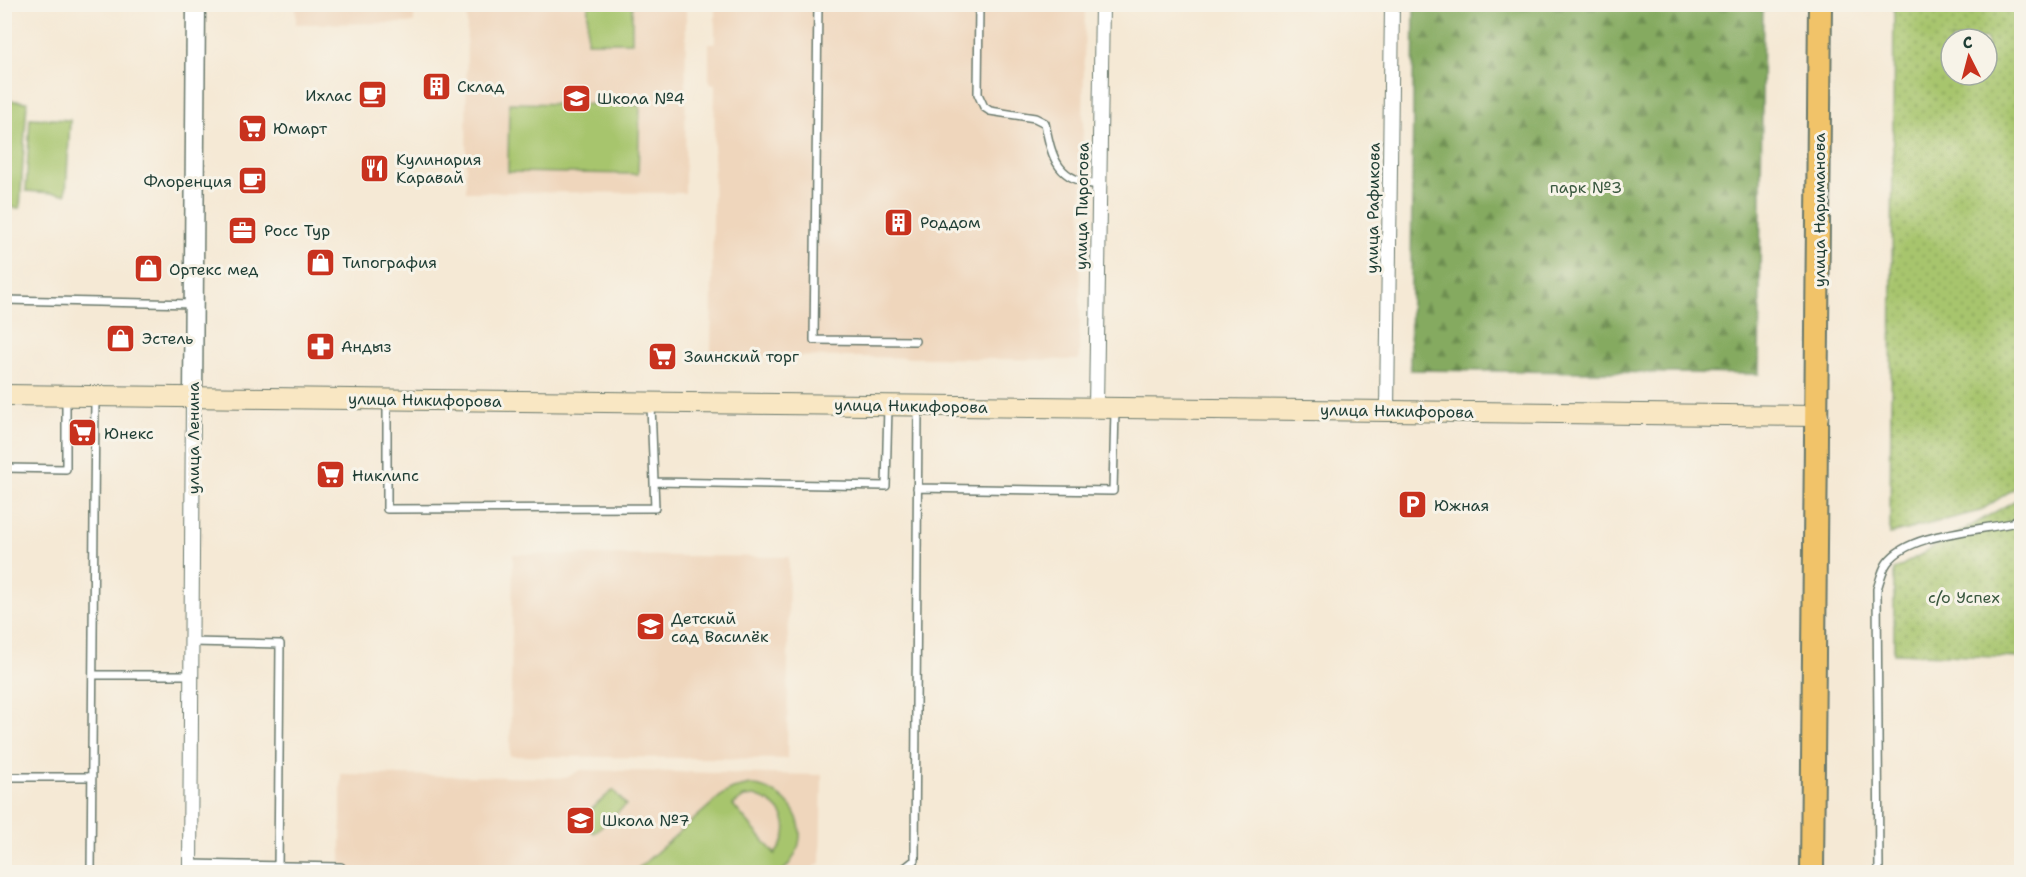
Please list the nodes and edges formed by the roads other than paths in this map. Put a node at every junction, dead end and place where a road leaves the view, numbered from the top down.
1 (196, 4) edge
2 (818, 4) edge
3 (979, 4) edge
4 (1102, 4) edge
5 (1392, 4) edge
6 (1820, 4) edge
7 (1099, 185) junction
8 (4, 300) edge
9 (194, 304) junction
10 (915, 341) dead end
11 (4, 395) edge
12 (66, 396) junction
13 (95, 396) junction
14 (193, 397) junction
15 (387, 399) junction
16 (651, 402) junction
17 (888, 405) junction
18 (918, 406) junction
19 (1105, 408) junction
20 (1387, 411) junction
21 (1818, 416) junction
22 (4, 468) edge
23 (654, 482) junction
24 (917, 488) junction
25 (2022, 515) edge
26 (191, 642) junction
27 (93, 675) junction
28 (191, 675) junction
29 (4, 777) edge
30 (92, 777) junction
31 (340, 867) dead end
32 (190, 868) edge
33 (278, 869) edge
34 (91, 873) edge
35 (900, 873) edge
36 (1812, 873) edge
37 (1879, 873) edge

1 - 9 street, улица Ленина
2 - 10 lane
3 - 7 lane
4 - 7 street, улица Пирогова
5 - 20 street, улица Рафикова
6 - 21 main road, улица Нариманова
7 - 19 street, улица Пирогова
8 - 9 lane
9 - 14 street, улица Ленина
11 - 12 main road, улица Никифорова
12 - 13 main road, улица Никифорова
12 - 22 lane
13 - 14 main road, улица Никифорова
13 - 27 lane
14 - 15 main road, улица Никифорова
14 - 26 street, улица Ленина
15 - 16 main road, улица Никифорова
15 - 23 lane
16 - 17 main road, улица Никифорова
16 - 23 lane
17 - 18 main road, улица Никифорова
17 - 23 lane
18 - 19 main road, улица Никифорова
18 - 24 lane
19 - 20 main road, улица Никифорова
19 - 24 lane
20 - 21 main road, улица Никифорова
21 - 36 main road, улица Нариманова
24 - 35 lane
25 - 37 lane
26 - 28 street, улица Ленина
26 - 33 lane
27 - 28 lane
27 - 30 lane
28 - 32 street, улица Ленина
29 - 30 lane
30 - 34 lane
31 - 33 lane
32 - 33 lane

